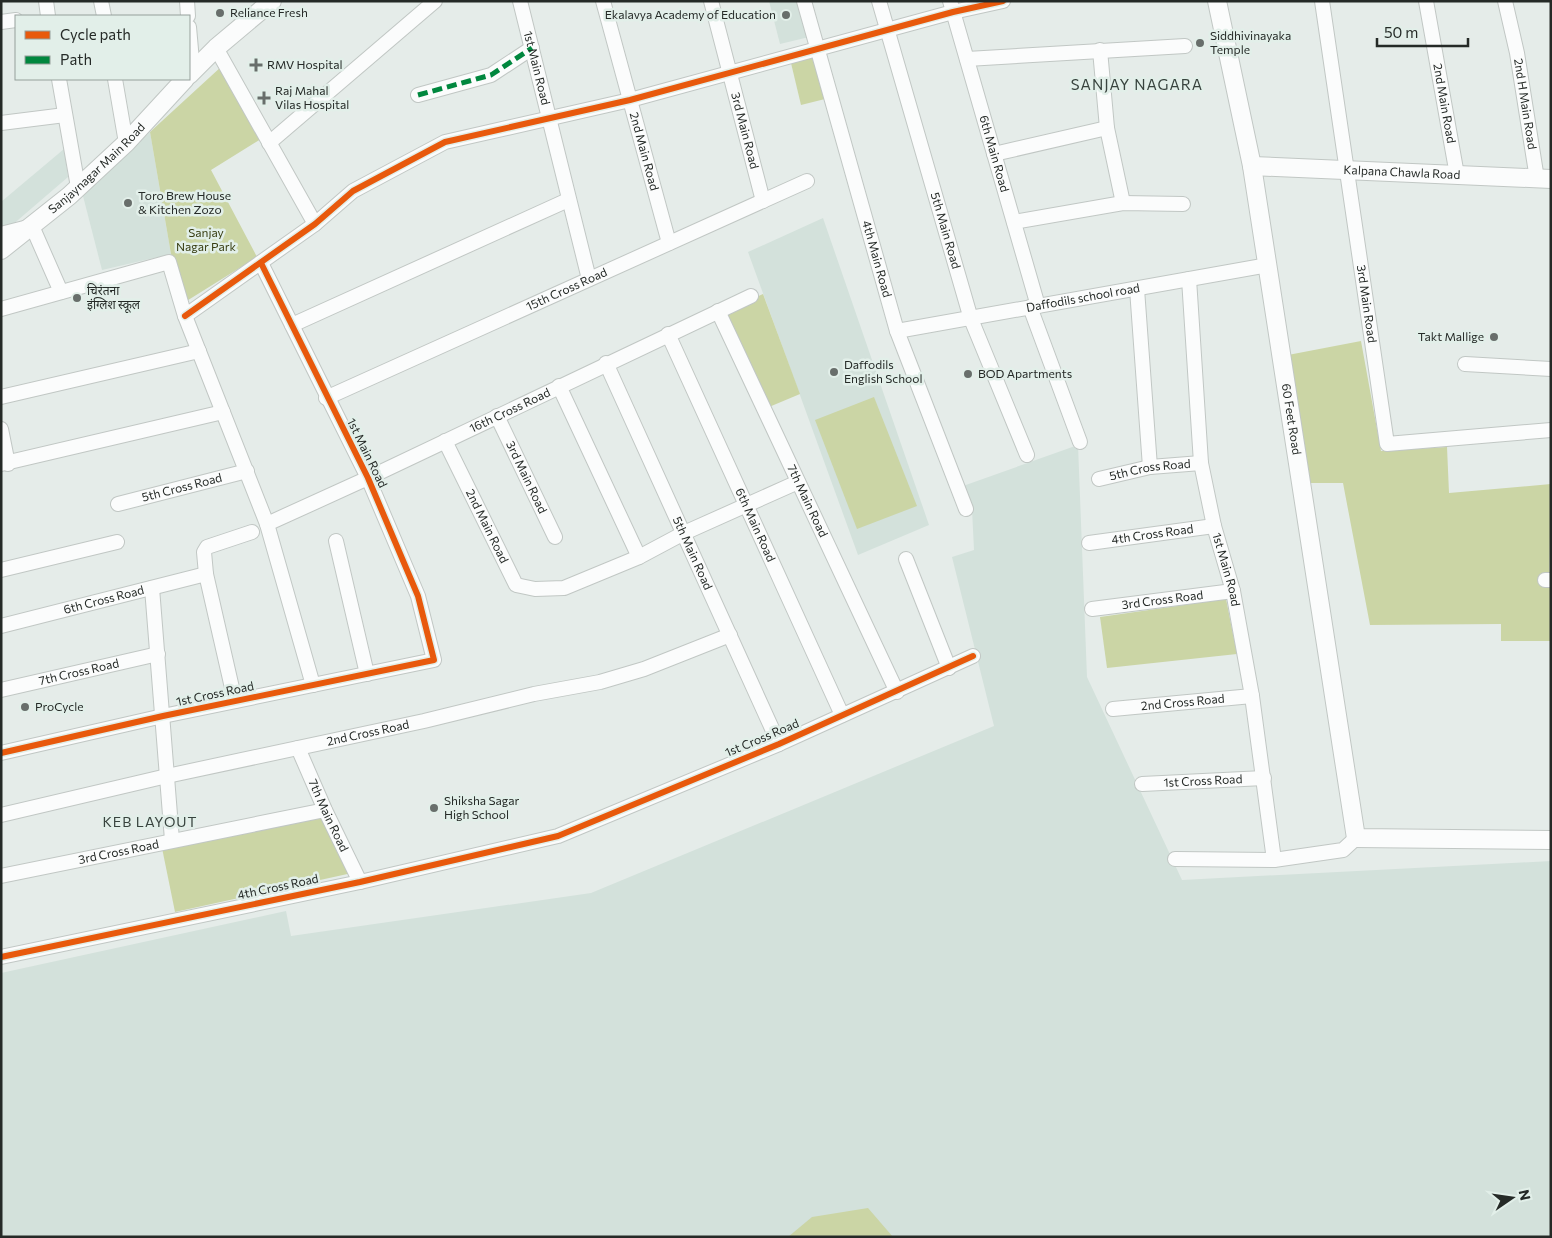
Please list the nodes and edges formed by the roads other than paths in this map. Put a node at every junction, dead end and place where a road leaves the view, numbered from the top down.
1 (46, 1) edge
2 (101, 1) edge
3 (186, 1) edge
4 (272, 1) edge
5 (435, 1) edge
6 (520, 1) edge
7 (603, 1) edge
8 (712, 1) edge
9 (804, 1) edge
10 (879, 1) edge
11 (1003, 1) edge
12 (1217, 1) edge
13 (1322, 1) edge
14 (1426, 1) edge
15 (1506, 1) edge
16 (952, 7) edge
17 (47, 15) edge
18 (104, 15) edge
19 (188, 15) edge
20 (15, 20) edge
21 (1, 22) edge
22 (888, 30) junction
23 (1186, 46) dead end
24 (216, 48) junction
25 (532, 48) junction
26 (818, 49) junction
27 (1100, 50) junction
28 (967, 60) junction
29 (730, 73) junction
30 (190, 74) edge
31 (59, 80) edge
32 (114, 80) edge
33 (184, 80) edge
34 (418, 95) dead end
35 (630, 100) junction
36 (65, 115) junction
37 (549, 120) junction
38 (1, 123) edge
39 (1107, 128) junction
40 (126, 143) junction
41 (269, 143) junction
42 (994, 154) junction
43 (1252, 166) junction
44 (1347, 170) junction
45 (1457, 175) junction
46 (1544, 179) edge
47 (807, 181) dead end
48 (78, 187) junction
49 (568, 200) junction
50 (763, 201) junction
51 (1124, 203) junction
52 (1183, 204) dead end
53 (1014, 222) junction
54 (315, 224) junction
55 (32, 226) junction
56 (1, 234) edge
57 (669, 243) junction
58 (1, 250) edge
59 (261, 263) junction
60 (1268, 265) junction
61 (589, 279) junction
62 (1189, 279) junction
63 (1137, 289) junction
64 (61, 292) junction
65 (751, 296) dead end
66 (1034, 307) junction
67 (1, 309) edge
68 (718, 311) junction
69 (186, 316) junction
70 (971, 319) junction
71 (292, 325) junction
72 (897, 331) junction
73 (668, 334) junction
74 (199, 351) junction
75 (606, 364) junction
76 (1465, 364) dead end
77 (1551, 369) edge
78 (559, 386) junction
79 (1, 397) edge
80 (326, 398) junction
81 (223, 412) junction
82 (497, 416) junction
83 (1, 429) edge
84 (1551, 430) edge
85 (445, 441) junction
86 (1080, 442) dead end
87 (1027, 455) dead end
88 (1201, 463) junction
89 (5, 464) edge
90 (1150, 468) junction
91 (247, 472) junction
92 (368, 478) junction
93 (1100, 479) dead end
94 (798, 482) junction
95 (118, 504) dead end
96 (746, 504) junction
97 (966, 509) dead end
98 (267, 524) junction
99 (1214, 526) junction
100 (252, 532) dead end
101 (684, 533) junction
102 (555, 537) dead end
103 (336, 541) dead end
104 (117, 542) dead end
105 (1089, 543) dead end
106 (638, 557) junction
107 (906, 559) dead end
108 (1, 570) edge
109 (206, 574) junction
110 (152, 588) junction
111 (1233, 591) junction
112 (1092, 610) dead end
113 (1, 626) edge
114 (730, 635) junction
115 (158, 654) junction
116 (973, 656) dead end
117 (434, 660) joint
118 (949, 668) junction
119 (367, 674) junction
120 (313, 685) junction
121 (1, 690) edge
122 (897, 692) junction
123 (1252, 696) junction
124 (235, 701) junction
125 (1113, 709) dead end
126 (842, 715) junction
127 (163, 716) junction
128 (779, 744) junction
129 (298, 748) junction
130 (1, 753) edge
131 (167, 776) junction
132 (1264, 778) junction
133 (1142, 784) dead end
134 (324, 810) junction
135 (1, 815) edge
136 (558, 836) joint
137 (1356, 838) junction
138 (172, 840) junction
139 (1551, 840) edge
140 (1175, 859) dead end
141 (1274, 860) junction
142 (1, 876) edge
143 (360, 882) junction
144 (1, 957) edge

1 - 17 street
2 - 18 street
3 - 19 street
4 - 24 street, Sanjaynagar Main Road
5 - 41 street
6 - 25 street, 1st Main Road
7 - 35 street, 2nd Main Road
8 - 29 street, 3rd Main Road
9 - 26 street, 4th Main Road
10 - 22 street, 5th Main Road
11 - 16 street
12 - 43 street, 60 Feet Road
13 - 44 street, 3rd Main Road
14 - 45 street, 2nd Main Road
15 - 46 street, 2nd H Main Road
16 - 22 street
16 - 28 street, 6th Main Road
20 - 21 street
22 - 26 street
22 - 70 street, 5th Main Road
23 - 27 street
24 - 30 street, Sanjaynagar Main Road
24 - 41 street
25 - 34 street
25 - 37 street, 1st Main Road
26 - 29 street
26 - 72 street, 4th Main Road
27 - 28 street
27 - 39 street
28 - 42 street, 6th Main Road
29 - 35 street
29 - 50 street, 3rd Main Road
31 - 36 street
32 - 40 street
33 - 40 street, Sanjaynagar Main Road
35 - 37 street
35 - 57 street, 2nd Main Road
36 - 38 street
36 - 48 street
37 - 49 street, 1st Main Road
37 - 54 street
39 - 42 street
39 - 51 street
40 - 48 street, Sanjaynagar Main Road
41 - 54 street
42 - 53 street, 6th Main Road
43 - 44 street, Kalpana Chawla Road
43 - 60 street, 60 Feet Road
44 - 45 street, Kalpana Chawla Road
44 - 84 street, 3rd Main Road
45 - 46 street, Kalpana Chawla Road
47 - 50 street, 15th Cross Road
48 - 55 street, Sanjaynagar Main Road
49 - 61 street, 1st Main Road
49 - 71 street
50 - 57 street, 15th Cross Road
51 - 52 street
51 - 53 street
53 - 66 street, 6th Main Road
54 - 59 street
55 - 56 street
55 - 58 street, Sanjaynagar Main Road
55 - 64 street
57 - 61 street, 15th Cross Road
59 - 69 street
59 - 71 street, 1st Main Road
60 - 62 street, Daffodils school road
60 - 137 street, 60 Feet Road
61 - 80 street, 15th Cross Road
62 - 63 street, Daffodils school road
62 - 88 street, 1st Main Road
63 - 66 street, Daffodils school road
63 - 90 street
64 - 67 street
64 - 69 street
65 - 68 street, 16th Cross Road
66 - 70 street, Daffodils school road
66 - 86 street, 6th Main Road
68 - 73 street, 16th Cross Road
68 - 94 street, 7th Main Road
69 - 74 street
70 - 72 street, Daffodils school road
70 - 87 street, 5th Main Road
71 - 80 street, 1st Main Road
72 - 97 street, 4th Main Road
73 - 75 street, 16th Cross Road
73 - 96 street, 6th Main Road
74 - 79 street
74 - 81 street
75 - 78 street, 16th Cross Road
75 - 101 street, 5th Main Road
76 - 77 street
78 - 82 street, 16th Cross Road
78 - 106 street
80 - 92 street, 1st Main Road
81 - 89 street
81 - 91 street
82 - 85 street, 16th Cross Road
82 - 102 street, 3rd Main Road
83 - 89 street
85 - 92 street, 16th Cross Road
85 - 106 street, 2nd Main Road
88 - 90 street, 5th Cross Road
88 - 99 street, 1st Main Road
90 - 93 street, 5th Cross Road
91 - 95 street, 5th Cross Road
91 - 98 street
92 - 98 street, 16th Cross Road
92 - 117 street, 1st Main Road
94 - 96 street
94 - 122 street, 7th Main Road
96 - 101 street
96 - 126 street, 6th Main Road
98 - 120 street
99 - 105 street, 4th Cross Road
99 - 111 street, 1st Main Road
100 - 109 street
101 - 106 street
101 - 114 street, 5th Main Road
103 - 119 street
104 - 108 street
107 - 118 street
109 - 110 street, 6th Cross Road
109 - 124 street
110 - 113 street, 6th Cross Road
110 - 115 street
111 - 112 street, 3rd Cross Road
111 - 123 street, 1st Main Road
114 - 128 street, 5th Main Road
114 - 129 street, 2nd Cross Road
115 - 121 street, 7th Cross Road
115 - 127 street
116 - 118 street, 1st Cross Road
117 - 119 street, 1st Cross Road
118 - 122 street, 1st Cross Road
119 - 120 street, 1st Cross Road
120 - 124 street, 1st Cross Road
122 - 126 street, 1st Cross Road
123 - 125 street, 2nd Cross Road
123 - 132 street, 1st Main Road
124 - 127 street, 1st Cross Road
126 - 128 street, 1st Cross Road
127 - 130 street, 1st Cross Road
127 - 131 street
128 - 136 street, 1st Cross Road
129 - 131 street, 2nd Cross Road
129 - 134 street, 7th Main Road
131 - 135 street, 2nd Cross Road
131 - 138 street
132 - 133 street, 1st Cross Road
132 - 141 street, 1st Main Road
134 - 138 street, 3rd Cross Road
134 - 143 street, 7th Main Road
136 - 143 street, 4th Cross Road
137 - 139 street
137 - 141 street
138 - 142 street, 3rd Cross Road
140 - 141 street
143 - 144 street, 4th Cross Road

